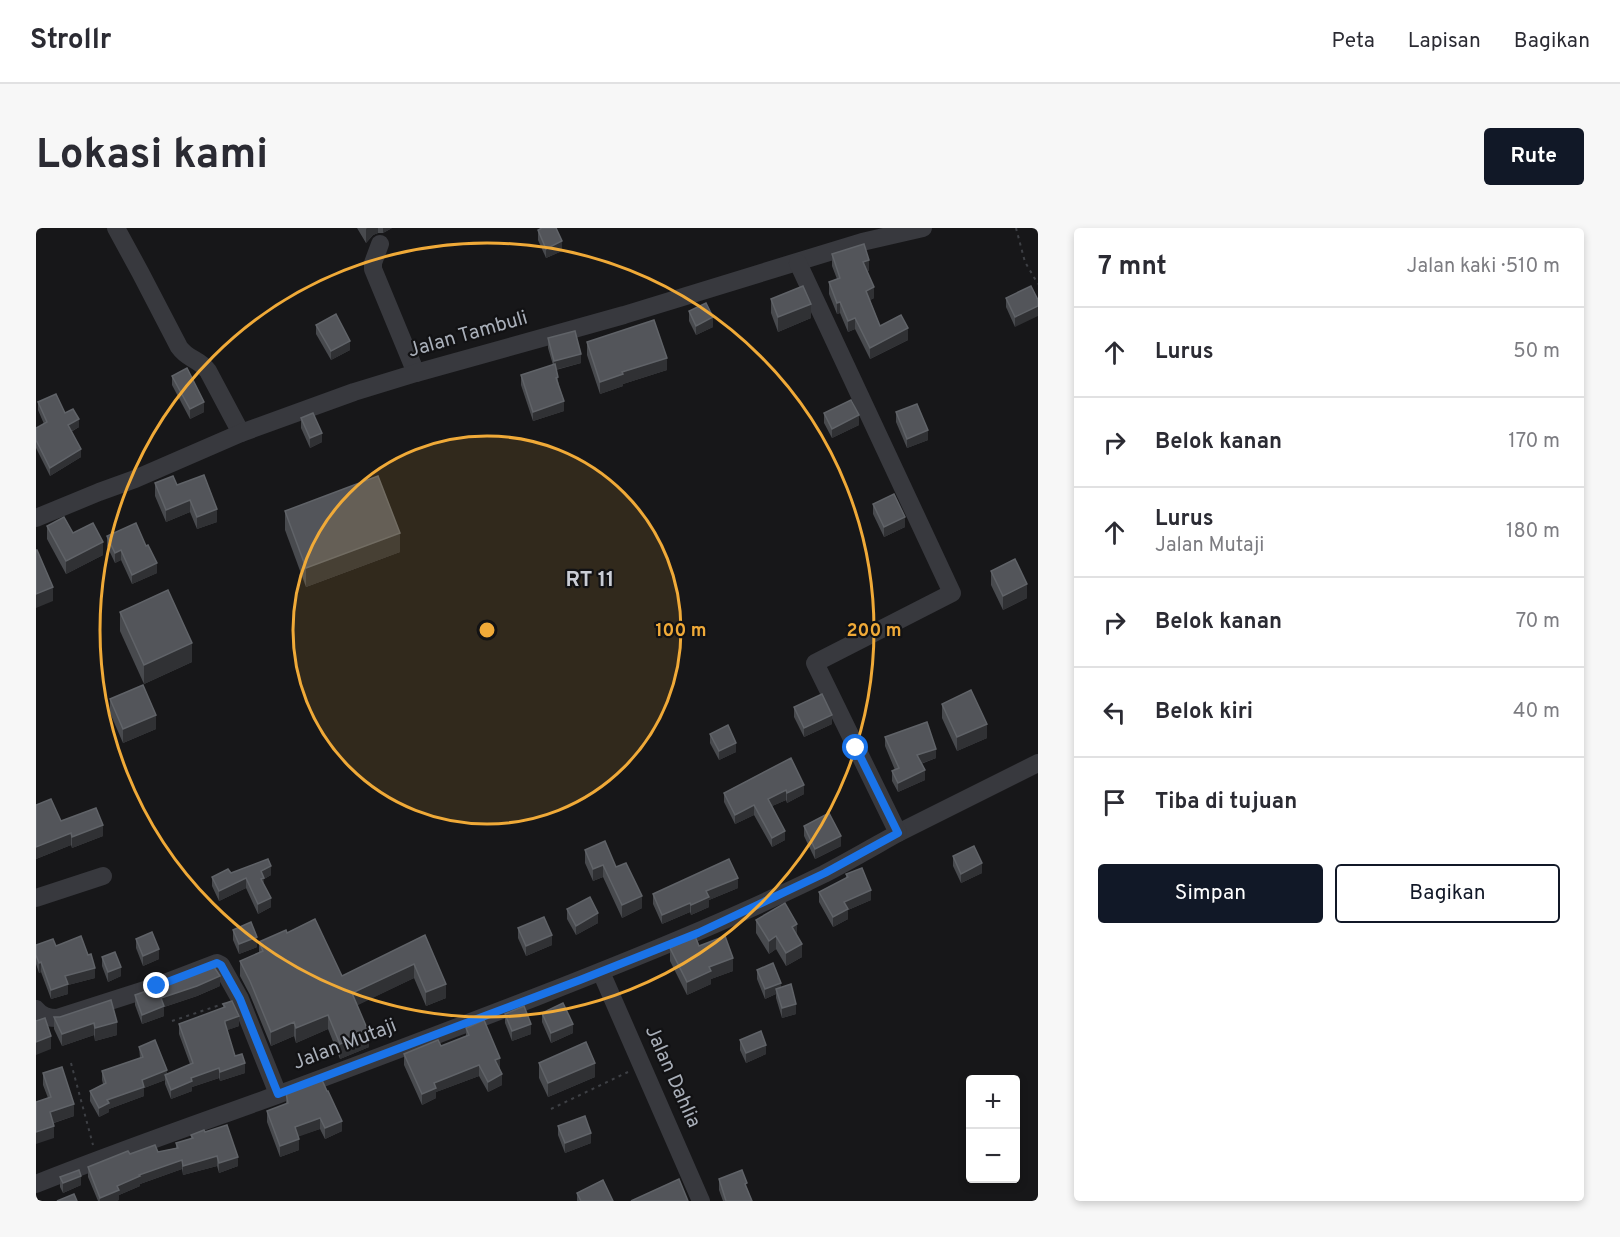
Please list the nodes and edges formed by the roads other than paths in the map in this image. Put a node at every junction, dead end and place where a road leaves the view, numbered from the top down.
1 (116, 228) edge
2 (923, 228) edge
3 (859, 235) edge
4 (380, 243) dead end
5 (798, 263) junction
6 (416, 373) junction
7 (241, 433) junction
8 (36, 518) edge
9 (1038, 763) edge
10 (898, 833) junction
11 (103, 876) dead end
12 (36, 898) edge
13 (601, 972) junction
14 (36, 1009) edge
15 (278, 1094) junction
16 (36, 1184) edge
17 (701, 1201) edge

1 - 7 street
2 - 3 street, Jalan Tambuli
3 - 5 street, Jalan Tambuli
4 - 6 street
5 - 6 street, Jalan Tambuli
5 - 10 street
6 - 7 street, Jalan Tambuli
7 - 8 street, Jalan Tambuli
9 - 10 street, Jalan Mutaji
10 - 13 street, Jalan Mutaji
11 - 12 street
13 - 15 street, Jalan Mutaji
13 - 17 street, Jalan Dahlia
14 - 15 street
15 - 16 street, Jalan Mutaji

